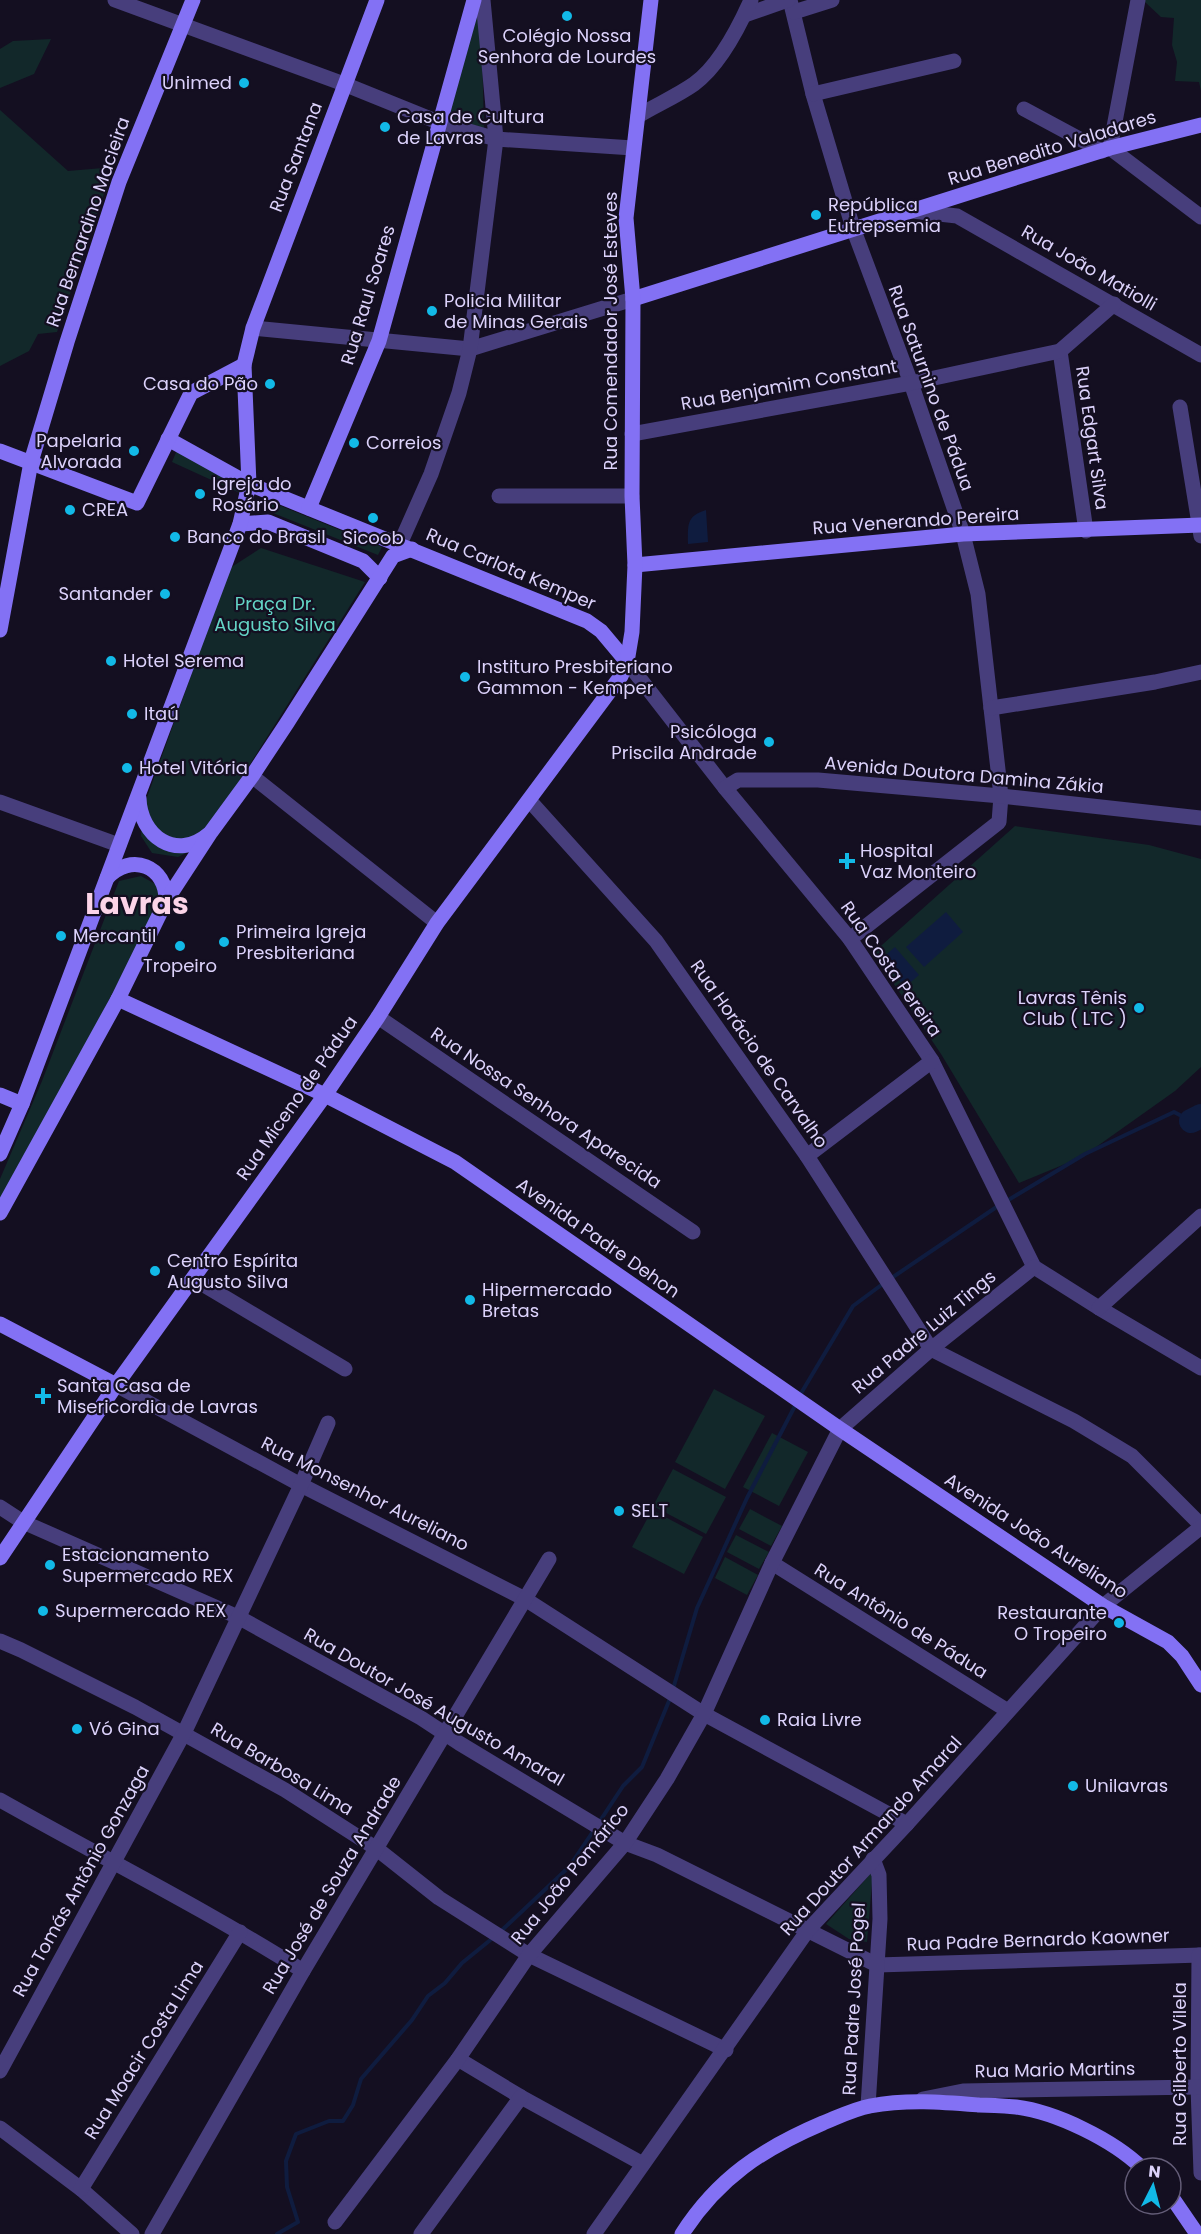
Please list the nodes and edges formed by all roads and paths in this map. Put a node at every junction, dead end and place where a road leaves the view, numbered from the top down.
1 (115, 0) edge
2 (193, 0) edge
3 (376, 0) edge
4 (474, 0) edge
5 (483, 0) edge
6 (651, 0) edge
7 (751, 0) edge
8 (832, 0) edge
9 (1138, 0) edge
10 (791, 4) edge
11 (745, 15) junction
12 (184, 24) junction
13 (954, 61) dead end
14 (344, 84) junction
15 (813, 94) junction
16 (1024, 109) dead end
17 (638, 116) junction
18 (438, 122) junction
19 (1201, 125) edge
20 (496, 139) junction
21 (633, 148) junction
22 (1106, 150) junction
23 (954, 198) junction
24 (912, 211) junction
25 (957, 216) junction
26 (1201, 217) edge
27 (853, 228) junction
28 (633, 299) junction
29 (1114, 304) junction
30 (253, 328) junction
31 (379, 341) junction
32 (470, 349) junction
33 (1060, 351) junction
34 (1201, 355) edge
35 (244, 365) junction
36 (911, 383) junction
37 (1180, 407) dead end
38 (632, 434) junction
39 (168, 439) junction
40 (0, 451) edge
41 (31, 462) junction
42 (249, 484) junction
43 (499, 496) dead end
44 (632, 496) junction
45 (309, 507) junction
46 (240, 524) junction
47 (1201, 528) edge
48 (1086, 531) junction
49 (963, 534) junction
50 (397, 547) junction
51 (635, 565) junction
52 (380, 578) junction
53 (0, 628) edge
54 (627, 662) junction
55 (1201, 672) edge
56 (992, 708) junction
57 (252, 776) junction
58 (725, 788) junction
59 (138, 792) junction
60 (1001, 796) junction
61 (529, 800) junction
62 (0, 802) edge
63 (1201, 818) edge
64 (211, 832) junction
65 (119, 846) junction
66 (107, 878) junction
67 (166, 902) junction
68 (437, 923) junction
69 (850, 939) junction
70 (118, 999) junction
71 (378, 1017) junction
72 (932, 1060) junction
73 (0, 1095) edge
74 (325, 1095) junction
75 (22, 1104) junction
76 (0, 1154) edge
77 (807, 1156) junction
78 (0, 1214) edge
79 (1201, 1216) edge
80 (693, 1232) dead end
81 (1034, 1267) junction
82 (194, 1279) junction
83 (1099, 1308) junction
84 (0, 1324) edge
85 (931, 1349) junction
86 (1201, 1368) edge
87 (345, 1369) dead end
88 (116, 1385) junction
89 (328, 1423) dead end
90 (840, 1429) junction
91 (302, 1485) junction
92 (0, 1507) edge
93 (23, 1522) junction
94 (1201, 1526) edge
95 (0, 1558) edge
96 (549, 1559) dead end
97 (772, 1563) junction
98 (525, 1599) junction
99 (1103, 1606) junction
100 (238, 1617) junction
101 (0, 1641) edge
102 (1201, 1685) edge
103 (1008, 1711) junction
104 (704, 1714) junction
105 (184, 1733) junction
106 (444, 1734) junction
107 (0, 1800) edge
108 (907, 1824) junction
109 (625, 1843) junction
110 (376, 1849) junction
111 (873, 1859) junction
112 (114, 1864) junction
113 (808, 1930) junction
114 (240, 1932) junction
115 (529, 1955) junction
116 (1200, 1955) edge
117 (877, 1965) junction
118 (303, 1971) junction
119 (726, 2050) junction
120 (458, 2059) junction
121 (2, 2066) edge
122 (1198, 2087) junction
123 (521, 2097) junction
124 (914, 2100) junction
125 (868, 2106) junction
126 (0, 2128) edge
127 (1128, 2156) edge
128 (644, 2164) junction
129 (1201, 2173) edge
130 (81, 2189) junction
131 (1183, 2214) edge
132 (336, 2222) dead end
133 (132, 2234) edge
134 (152, 2234) edge
135 (421, 2234) edge
136 (594, 2234) edge
137 (682, 2234) edge
138 (1197, 2234) edge

1 - 12 street
2 - 12 main road, Rua Bernardino Macieira
3 - 14 main road, Rua Santana
4 - 18 main road, Rua Raul Soares
5 - 20 street
6 - 17 main road, Rua Comendador José Esteves
7 - 11 street
8 - 10 street
9 - 22 street
10 - 11 street
10 - 15 street, Rua Saturnino de Pádua
11 - 17 street
12 - 14 street
12 - 41 main road, Rua Bernardino Macieira
13 - 15 street
14 - 18 street
14 - 30 main road, Rua Santana
15 - 27 street, Rua Saturnino de Pádua
16 - 22 street
17 - 21 main road, Rua Comendador José Esteves
18 - 20 street
18 - 31 main road, Rua Raul Soares
19 - 22 main road, Rua Benedito Valadares
20 - 21 street
20 - 32 street
21 - 28 main road, Rua Comendador José Esteves
22 - 23 main road, Rua Benedito Valadares
22 - 26 street
23 - 24 main road, Rua Benedito Valadares
23 - 25 street
24 - 25 street, Rua João Matiolli
24 - 27 main road, Rua Benedito Valadares
25 - 29 street, Rua João Matiolli
27 - 28 main road, Rua Benedito Valadares
27 - 36 street, Rua Saturnino de Pádua
28 - 32 street, Rua Benedito Valadares
28 - 38 main road, Rua Comendador José Esteves
29 - 33 street, Rua Benjamim Constant
29 - 34 street, Rua João Matiolli
30 - 31 street, Rua Benedito Valadares
30 - 35 main road, Rua Santana
31 - 32 street, Rua Benedito Valadares
31 - 45 main road, Rua Raul Soares
32 - 50 street
33 - 36 street, Rua Benjamim Constant
33 - 48 street, Rua Edgart Silva
35 - 39 main road
35 - 42 main road, Rua Santana
36 - 38 street, Rua Benjamim Constant
36 - 49 street, Rua Saturnino de Pádua
37 - 47 street
38 - 44 main road, Rua Comendador José Esteves
39 - 41 main road
39 - 42 main road, Rua Carlota Kemper
40 - 41 main road
41 - 53 main road, Rua Bernardino Macieira
42 - 45 main road, Rua Carlota Kemper
42 - 46 main road, Rua Santana
43 - 44 street
44 - 51 main road, Rua Comendador José Esteves
45 - 50 main road, Rua Carlota Kemper
46 - 52 main road
46 - 59 main road, Rua Santana
47 - 48 main road, Rua Venerando Pereira
48 - 49 main road, Rua Venerando Pereira
49 - 51 main road, Rua Venerando Pereira
49 - 56 street, Rua Saturnino de Pádua
50 - 52 main road
50 - 54 main road, Rua Carlota Kemper
51 - 54 main road, Rua Comendador José Esteves
52 - 57 main road
54 - 58 street, Rua Costa Pereira
54 - 61 main road, Rua Miceno de Pádua
55 - 56 street
56 - 60 street, Rua Saturnino de Pádua
57 - 64 main road
57 - 68 street
58 - 60 street, Avenida Doutora Damina Zákia
58 - 69 street, Rua Costa Pereira
59 - 64 main road
59 - 65 main road, Rua Santana
60 - 63 street, Avenida Doutora Damina Zákia
60 - 69 street, Rua Saturnino de Pádua
61 - 68 main road, Rua Miceno de Pádua
61 - 77 street, Rua Horácio de Carvalho
62 - 65 street
64 - 67 main road
65 - 66 main road, Rua Santana
66 - 67 main road
66 - 75 main road, Rua Santana
67 - 70 main road
68 - 71 main road, Rua Miceno de Pádua
69 - 72 street, Rua Costa Pereira
70 - 74 main road, Avenida Padre Dehon
70 - 78 main road
71 - 74 main road, Rua Miceno de Pádua
71 - 80 street, Rua Nossa Senhora Aparecida
72 - 77 street
72 - 81 street, Rua Costa Pereira
73 - 75 main road
74 - 82 main road, Rua Miceno de Pádua
74 - 90 main road, Avenida Padre Dehon
75 - 76 main road, Rua Santana
77 - 85 street, Rua Horácio de Carvalho
79 - 83 street
81 - 83 street
81 - 85 street, Rua Padre Luiz Tings
82 - 87 street
82 - 88 main road, Rua Miceno de Pádua
83 - 86 street
84 - 88 main road, Rua Monsenhor Aureliano
85 - 90 street, Rua Padre Luiz Tings
85 - 94 street
88 - 91 street, Rua Monsenhor Aureliano
88 - 93 main road, Rua Miceno de Pádua
89 - 91 street, Rua Tomás Antônio Gonzaga
90 - 97 street, Rua João Pomárico
90 - 99 main road, Avenida João Aureliano
91 - 98 street, Rua Monsenhor Aureliano
91 - 100 street, Rua Tomás Antônio Gonzaga
92 - 93 street, Rua Doutor José Augusto Amaral
93 - 95 main road, Rua Miceno de Pádua
93 - 100 street, Rua Doutor José Augusto Amaral
94 - 99 street, Rua Doutor Armando Amaral
96 - 98 street, Rua José de Souza Andrade
97 - 103 street, Rua Antônio de Pádua
97 - 104 street, Rua João Pomárico
98 - 104 street, Rua Monsenhor Aureliano
98 - 106 street, Rua José de Souza Andrade
99 - 102 main road, Avenida João Aureliano
99 - 103 street, Rua Doutor Armando Amaral
100 - 105 street, Rua Tomás Antônio Gonzaga
100 - 106 street, Rua Doutor José Augusto Amaral
101 - 105 street, Rua Barbosa Lima
103 - 108 street, Rua Doutor Armando Amaral
104 - 108 street, Rua Monsenhor Aureliano
104 - 109 street, Rua João Pomárico
105 - 110 street, Rua Barbosa Lima
105 - 112 street, Rua Tomás Antônio Gonzaga
106 - 109 street, Rua Doutor José Augusto Amaral
106 - 110 street, Rua José de Souza Andrade
107 - 112 street
108 - 111 street, Rua Doutor Armando Amaral
109 - 113 street, Rua Doutor José Augusto Amaral
109 - 115 street, Rua João Pomárico
110 - 115 street, Rua Barbosa Lima
110 - 118 street, Rua José de Souza Andrade
111 - 113 street, Rua Doutor Armando Amaral
111 - 117 street, Rua Padre José Pogel
112 - 114 street
112 - 121 street, Rua Tomás Antônio Gonzaga
113 - 117 street, Rua Doutor José Augusto Amaral
113 - 119 street, Rua Doutor Armando Amaral
114 - 118 street
114 - 130 street, Rua Moacir Costa Lima
115 - 119 street, Rua Barbosa Lima
115 - 120 street, Rua João Pomárico
116 - 117 street, Rua Padre Bernardo Kaowner
116 - 122 street, Rua Gilberto Vilela
117 - 125 street, Rua Padre José Pogel
118 - 134 street, Rua José de Souza Andrade
119 - 128 street, Rua Doutor Armando Amaral
120 - 123 street
120 - 132 street, Rua João Pomárico
122 - 124 street, Rua Mario Martins
122 - 129 street, Rua Gilberto Vilela
123 - 128 street
123 - 135 street
124 - 125 main road
124 - 127 main road
125 - 137 main road
126 - 130 street
128 - 136 street, Rua Doutor Armando Amaral
130 - 133 street
131 - 138 main road

